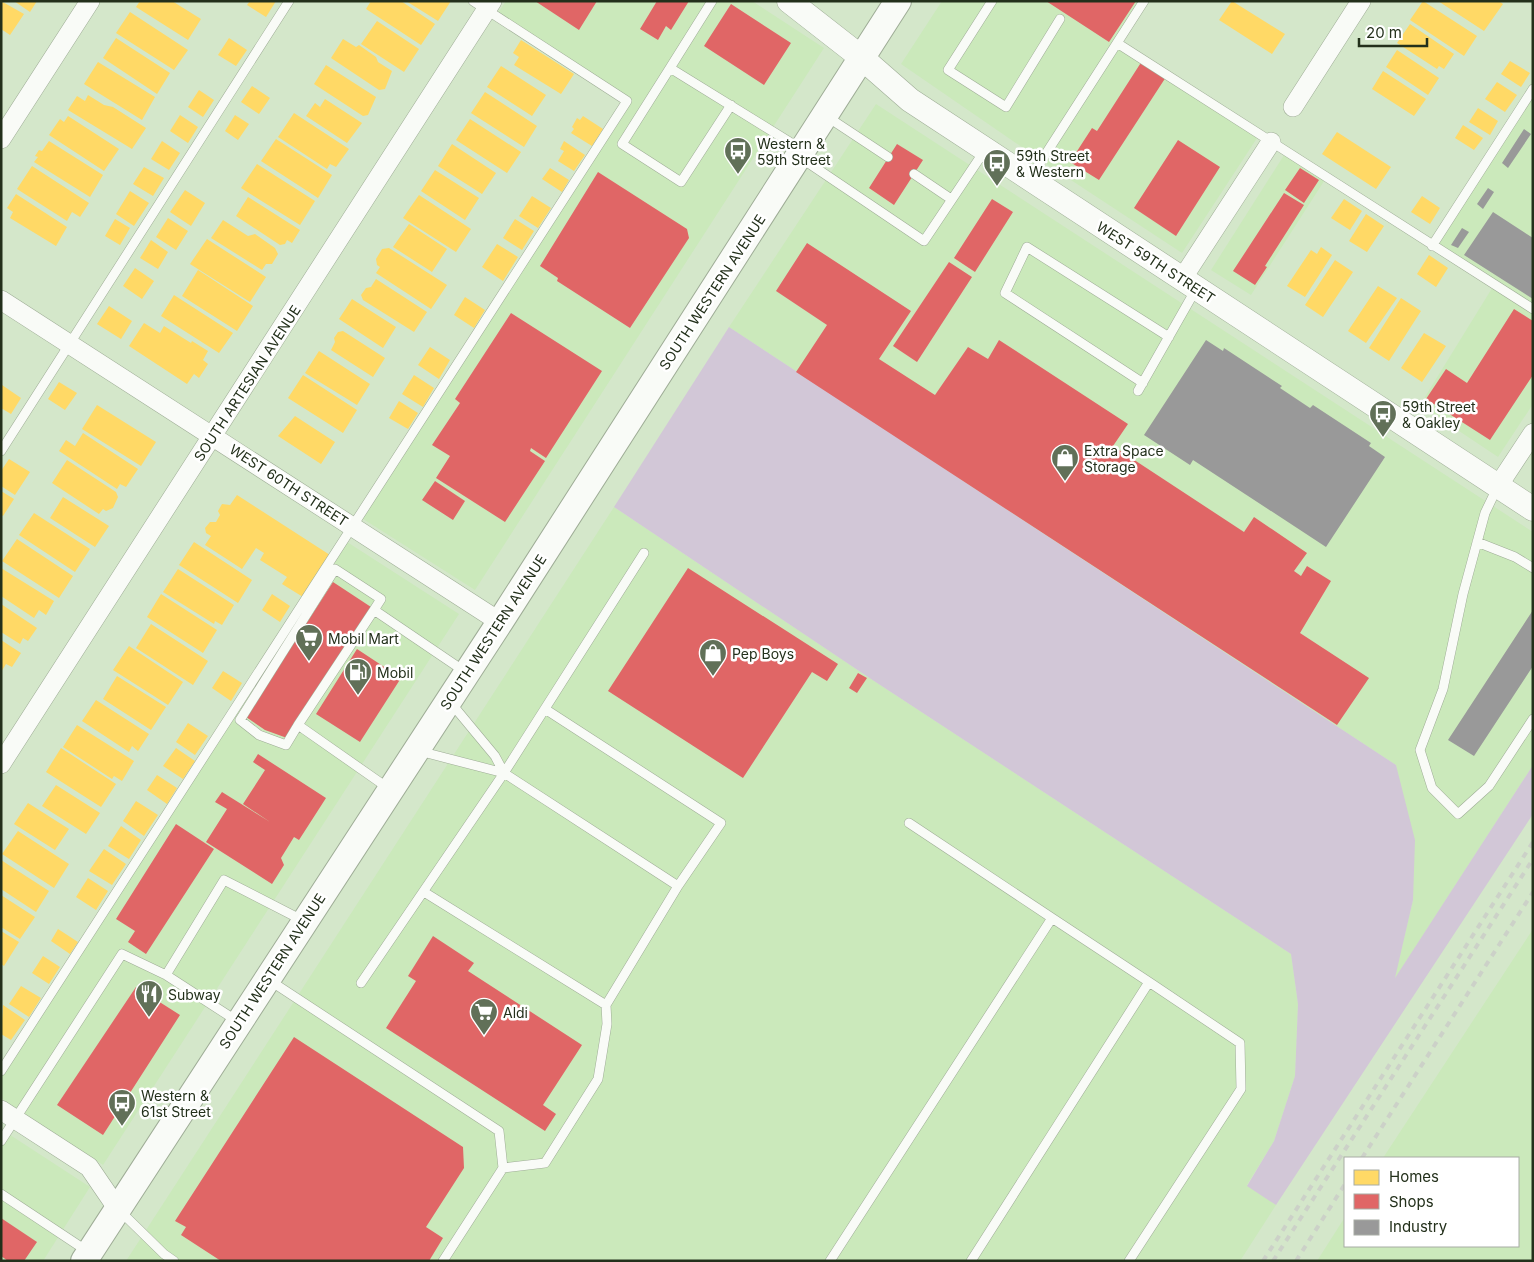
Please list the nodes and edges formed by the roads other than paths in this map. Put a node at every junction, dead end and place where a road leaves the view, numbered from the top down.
1 (90, 1) edge
2 (289, 1) edge
3 (712, 1) edge
4 (898, 1) edge
5 (992, 1) edge
6 (1144, 1) edge
7 (1361, 1) edge
8 (793, 2) edge
9 (484, 4) edge
10 (1060, 19) dead end
11 (1117, 43) junction
12 (862, 58) junction
13 (670, 68) junction
14 (1533, 89) edge
15 (730, 105) junction
16 (1293, 107) dead end
17 (825, 115) junction
18 (1, 139) edge
19 (1271, 142) junction
20 (985, 150) junction
21 (801, 154) junction
22 (888, 157) dead end
23 (914, 174) dead end
24 (1030, 180) junction
25 (951, 200) junction
26 (1432, 246) junction
27 (1189, 284) junction
28 (1, 300) edge
29 (1533, 309) edge
30 (1169, 337) junction
31 (70, 344) junction
32 (1143, 383) junction
33 (1138, 392) dead end
34 (1533, 433) edge
35 (212, 436) junction
36 (1, 451) edge
37 (1498, 486) junction
38 (1533, 509) edge
39 (353, 527) junction
40 (1477, 542) junction
41 (644, 553) dead end
42 (1533, 568) edge
43 (374, 610) junction
44 (500, 622) junction
45 (467, 673) junction
46 (449, 700) junction
47 (545, 709) junction
48 (1533, 719) edge
49 (298, 724) junction
50 (416, 750) junction
51 (1, 764) edge
52 (504, 773) junction
53 (390, 789) junction
54 (909, 823) dead end
55 (678, 886) junction
56 (424, 892) junction
57 (1052, 918) junction
58 (304, 922) junction
59 (166, 975) junction
60 (267, 979) junction
61 (1149, 982) junction
62 (361, 983) dead end
63 (606, 1005) junction
64 (239, 1022) junction
65 (1, 1071) edge
66 (8, 1114) edge
67 (1, 1141) edge
68 (503, 1168) junction
69 (1, 1194) edge
70 (117, 1208) junction
71 (86, 1256) edge
72 (174, 1261) edge
73 (443, 1261) edge
74 (830, 1261) edge
75 (971, 1261) edge
76 (1129, 1261) edge

1 - 18 street
2 - 31 lane
3 - 13 lane
4 - 12 main road, SOUTH WESTERN AVENUE
5 - 10 lane
6 - 11 lane
7 - 16 street
8 - 12 street, WEST 59TH STREET
9 - 35 street, SOUTH ARTESIAN AVENUE
9 - 39 lane
11 - 19 lane
11 - 24 lane
12 - 17 main road, SOUTH WESTERN AVENUE
12 - 20 street, WEST 59TH STREET
13 - 15 lane
13 - 15 lane
14 - 26 lane
15 - 21 lane
17 - 21 main road, SOUTH WESTERN AVENUE
17 - 22 lane
19 - 26 lane
19 - 27 street
20 - 24 street, WEST 59TH STREET
20 - 25 lane
21 - 25 lane
21 - 44 main road, SOUTH WESTERN AVENUE
23 - 25 lane
24 - 27 street, WEST 59TH STREET
26 - 29 lane
27 - 30 lane
27 - 37 street, WEST 59TH STREET
28 - 31 street, WEST 60TH STREET
30 - 32 lane
30 - 32 lane
31 - 35 street, WEST 60TH STREET
31 - 36 lane
32 - 33 lane
34 - 37 street
35 - 39 street, WEST 60TH STREET
35 - 51 street, SOUTH ARTESIAN AVENUE
37 - 38 street, WEST 59TH STREET
37 - 40 lane
39 - 44 street, WEST 60TH STREET
39 - 65 lane
40 - 42 lane
40 - 48 lane
41 - 47 lane
43 - 45 lane
43 - 49 lane
43 - 49 lane
44 - 45 main road, SOUTH WESTERN AVENUE
45 - 46 main road, SOUTH WESTERN AVENUE
46 - 50 main road, SOUTH WESTERN AVENUE
46 - 52 lane
47 - 52 lane
47 - 55 lane
49 - 53 lane
50 - 52 lane
50 - 53 main road, SOUTH WESTERN AVENUE
52 - 55 lane
52 - 56 lane
53 - 58 main road, SOUTH WESTERN AVENUE
54 - 57 lane
55 - 63 lane
56 - 62 lane
56 - 63 lane
57 - 61 lane
57 - 74 lane
58 - 59 lane
58 - 60 main road, SOUTH WESTERN AVENUE
59 - 64 lane
59 - 66 lane
60 - 64 main road, SOUTH WESTERN AVENUE
60 - 68 lane
61 - 75 lane
61 - 76 lane
63 - 68 lane
64 - 70 main road, SOUTH WESTERN AVENUE
66 - 67 lane
66 - 70 street
68 - 73 lane
69 - 71 lane
70 - 71 main road, SOUTH WESTERN AVENUE
70 - 72 lane

